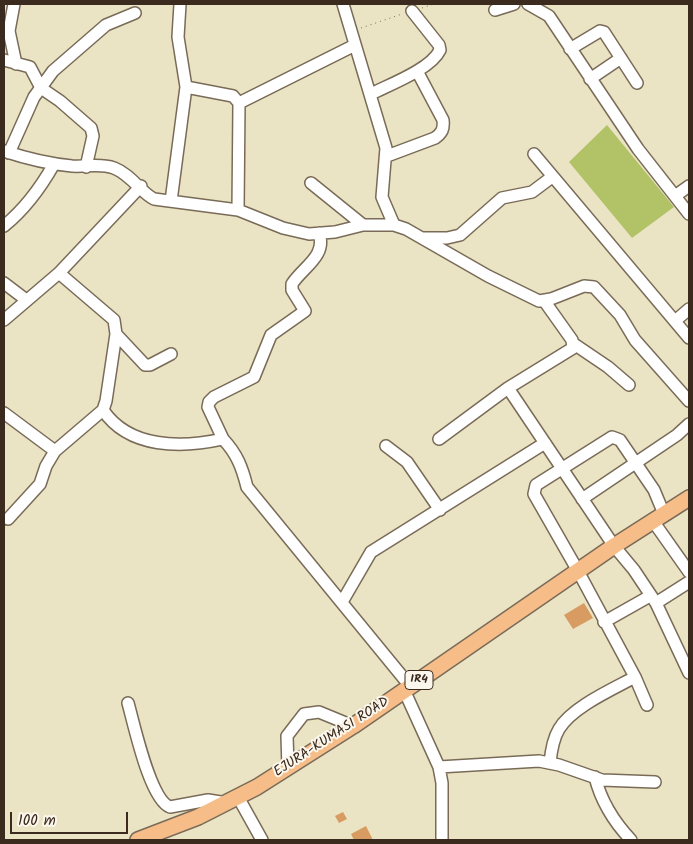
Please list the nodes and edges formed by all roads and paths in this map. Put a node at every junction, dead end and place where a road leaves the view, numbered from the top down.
1 (14, 4) edge
2 (180, 4) edge
3 (343, 4) edge
4 (434, 4) edge
5 (514, 4) edge
6 (528, 4) edge
7 (496, 10) dead end
8 (412, 11) junction
9 (135, 13) dead end
10 (350, 31) junction
11 (355, 45) junction
12 (570, 49) junction
13 (621, 58) junction
14 (4, 60) edge
15 (16, 64) junction
16 (417, 71) junction
17 (590, 79) junction
18 (637, 84) dead end
19 (186, 87) junction
20 (41, 88) junction
21 (371, 94) junction
22 (239, 103) junction
23 (6, 152) edge
24 (534, 154) dead end
25 (387, 156) junction
26 (54, 164) junction
27 (86, 167) junction
28 (552, 176) junction
29 (311, 183) dead end
30 (141, 186) junction
31 (689, 186) edge
32 (675, 196) junction
33 (172, 202) junction
34 (238, 210) junction
35 (689, 214) edge
36 (363, 225) junction
37 (4, 226) edge
38 (394, 226) junction
39 (319, 233) junction
40 (421, 238) junction
41 (59, 273) junction
42 (4, 283) edge
43 (25, 299) junction
44 (545, 302) junction
45 (689, 309) edge
46 (4, 320) edge
47 (675, 321) junction
48 (116, 334) junction
49 (689, 338) edge
50 (574, 344) junction
51 (171, 354) dead end
52 (628, 385) dead end
53 (508, 388) junction
54 (689, 402) edge
55 (103, 410) junction
56 (4, 413) edge
57 (689, 424) edge
58 (223, 439) junction
59 (438, 439) dead end
60 (545, 443) junction
61 (386, 446) dead end
62 (55, 451) junction
63 (636, 463) junction
64 (562, 468) junction
65 (689, 498) edge
66 (582, 499) junction
67 (440, 510) junction
68 (8, 518) dead end
69 (659, 518) junction
70 (614, 546) junction
71 (578, 571) junction
72 (689, 572) edge
73 (689, 582) edge
74 (653, 599) junction
75 (342, 602) junction
76 (604, 622) junction
77 (689, 673) edge
78 (635, 677) junction
79 (407, 688) junction
80 (128, 703) dead end
81 (647, 705) dead end
82 (353, 726) junction
83 (550, 763) junction
84 (439, 767) junction
85 (288, 768) junction
86 (595, 778) junction
87 (655, 782) dead end
88 (234, 800) junction
89 (138, 840) edge
90 (262, 840) edge
91 (442, 840) edge
92 (631, 840) edge

1 - 15 street
2 - 19 street
3 - 10 street
4 - 8 path
5 - 7 street
6 - 12 street
8 - 10 path
8 - 16 street
9 - 20 street
10 - 11 street
11 - 21 street
11 - 22 street
12 - 13 street
12 - 17 street
13 - 17 street
13 - 18 street
14 - 15 street
15 - 20 street
16 - 21 street
16 - 25 street
17 - 32 street
19 - 22 street
19 - 33 street
20 - 23 street
20 - 27 street
21 - 25 street
22 - 34 street
23 - 26 street
24 - 28 street
25 - 38 street
26 - 27 street
26 - 37 street
27 - 30 street
28 - 40 street
28 - 47 street
29 - 36 street
30 - 33 street
30 - 41 street
31 - 32 street
32 - 35 street
33 - 34 street
34 - 39 street
36 - 38 street
36 - 39 street
38 - 40 street
39 - 58 street
40 - 44 street
41 - 43 street
41 - 48 street
42 - 43 street
43 - 46 street
44 - 50 street
44 - 54 street
45 - 47 street
47 - 49 street
48 - 51 street
48 - 55 street
50 - 52 street
50 - 53 street
53 - 59 street
53 - 60 street
55 - 58 street
55 - 62 street
56 - 62 street
57 - 63 street
58 - 75 street
60 - 64 street
60 - 67 street
61 - 67 street
62 - 68 street
63 - 64 street
63 - 66 street
63 - 69 street
64 - 66 street
64 - 71 street
65 - 69 main road, EJURA-KUMASI ROAD / IR4
66 - 70 street
67 - 75 street
69 - 70 main road, EJURA-KUMASI ROAD / IR4
69 - 72 street
70 - 71 main road, EJURA-KUMASI ROAD / IR4
70 - 74 street
71 - 76 street
71 - 79 main road, EJURA-KUMASI ROAD / IR4
73 - 74 street
74 - 76 street
74 - 77 street
75 - 79 street
76 - 78 street
78 - 81 street
78 - 83 street
79 - 82 main road, EJURA-KUMASI ROAD / IR4
79 - 84 street
80 - 88 street
82 - 85 main road, EJURA-KUMASI ROAD / IR4
82 - 85 street
83 - 84 street
83 - 86 street
84 - 91 street
85 - 88 main road, EJURA-KUMASI ROAD / IR4
86 - 87 street
86 - 92 street
88 - 89 main road, EJURA-KUMASI ROAD / IR4
88 - 90 street

